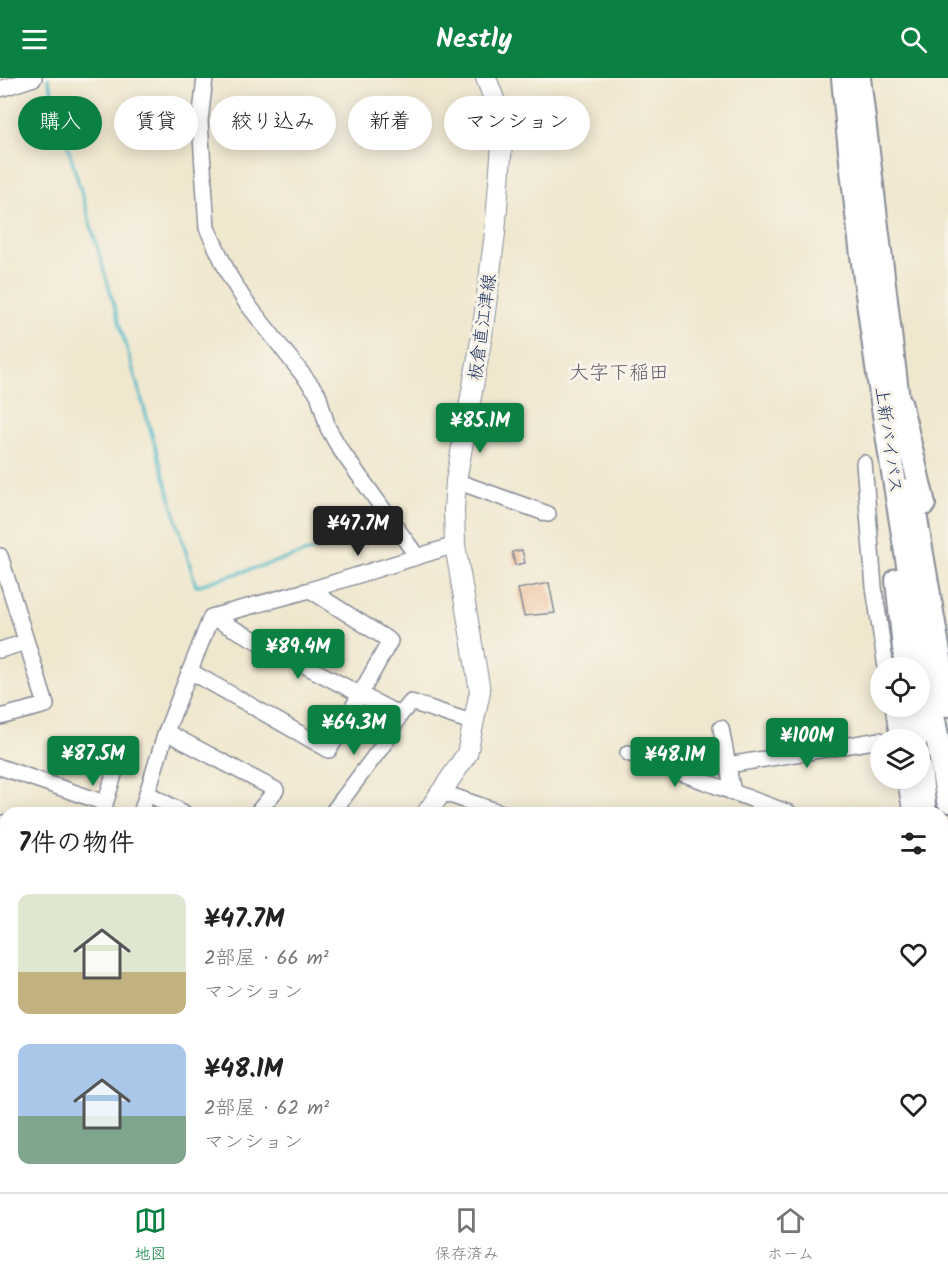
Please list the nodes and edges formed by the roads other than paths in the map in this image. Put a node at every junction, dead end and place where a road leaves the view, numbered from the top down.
1 (34, 78) edge
2 (205, 78) edge
3 (486, 78) edge
4 (859, 78) edge
5 (843, 85) edge
6 (0, 89) edge
7 (897, 392) junction
8 (864, 463) dead end
9 (456, 481) junction
10 (549, 514) dead end
11 (903, 536) junction
12 (455, 545) junction
13 (416, 555) junction
14 (0, 556) edge
15 (3, 579) edge
16 (310, 590) junction
17 (948, 613) edge
18 (212, 617) junction
19 (26, 642) junction
20 (0, 650) edge
21 (884, 657) edge
22 (905, 657) edge
23 (190, 671) junction
24 (359, 693) junction
25 (948, 705) edge
26 (400, 715) junction
27 (0, 717) edge
28 (474, 723) junction
29 (722, 728) dead end
30 (166, 732) junction
31 (870, 742) edge
32 (628, 753) dead end
33 (728, 765) junction
34 (0, 767) edge
35 (116, 768) dead end
36 (907, 789) edge
37 (922, 789) edge
38 (441, 792) junction
39 (147, 793) junction
40 (733, 793) junction
41 (948, 801) edge
42 (101, 807) edge
43 (104, 807) edge
44 (143, 807) edge
45 (173, 807) edge
46 (261, 807) edge
47 (336, 807) edge
48 (431, 807) edge
49 (485, 807) edge
50 (772, 807) edge
51 (910, 807) edge
52 (924, 807) edge

1 - 6 street
2 - 13 street
3 - 9 main road, 板倉直江津線
4 - 7 highway, 上新バイパス
5 - 11 highway, 上新バイパス
7 - 17 highway
7 - 25 highway, 上新バイパス
8 - 21 street
9 - 10 street
9 - 12 main road, 板倉直江津線
11 - 22 highway
11 - 41 highway, 上新バイパス
12 - 13 street
12 - 28 main road, 板倉直江津線
13 - 16 street
14 - 15 street
15 - 19 street
16 - 18 street
16 - 24 street
18 - 23 street
18 - 24 street
19 - 20 street
19 - 27 street
23 - 24 street
23 - 30 street
24 - 26 street
26 - 28 street
26 - 47 street
28 - 38 main road, 板倉直江津線
29 - 33 street
30 - 39 street
30 - 46 street
31 - 33 street
32 - 40 street
33 - 40 street
34 - 42 street
35 - 43 street
36 - 51 street
37 - 52 highway
38 - 48 main road, 板倉直江津線
38 - 49 street
39 - 44 street
39 - 45 street
40 - 50 street

